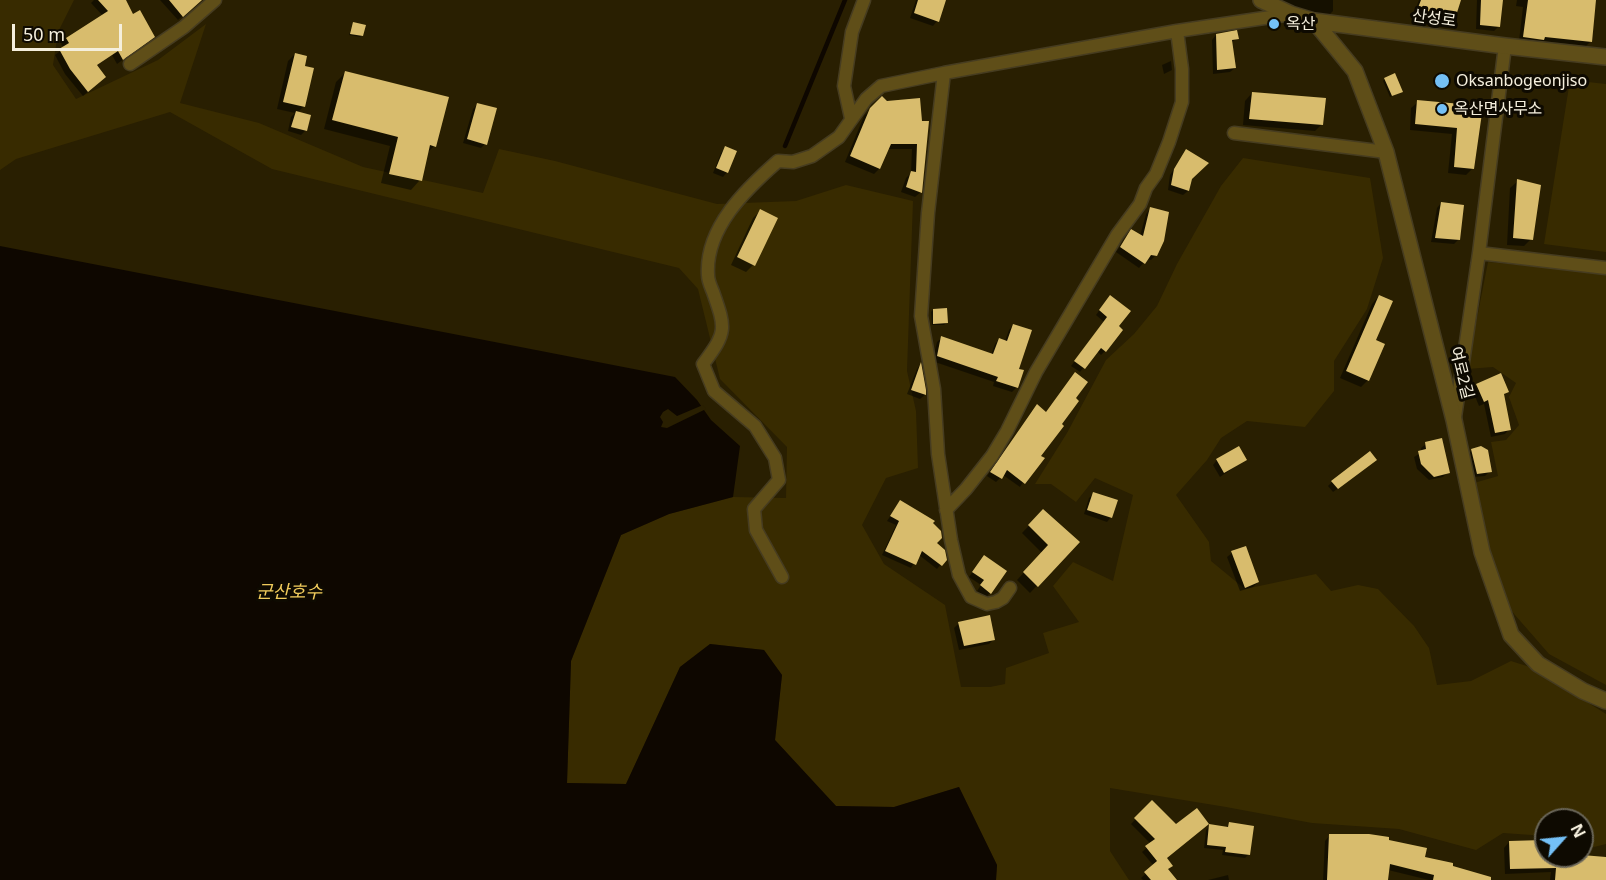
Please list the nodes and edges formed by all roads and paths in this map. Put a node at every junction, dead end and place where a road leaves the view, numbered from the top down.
1 (215, 0) edge
2 (864, 0) edge
3 (1261, 0) edge
4 (1291, 14) junction
5 (1314, 21) junction
6 (1177, 31) junction
7 (1505, 46) junction
8 (1606, 57) edge
9 (130, 64) dead end
10 (944, 73) junction
11 (851, 118) junction
12 (1234, 133) dead end
13 (1386, 152) junction
14 (1479, 253) junction
15 (1606, 268) edge
16 (1455, 420) junction
17 (946, 510) junction
18 (782, 578) dead end
19 (1010, 588) dead end
20 (1606, 701) edge

1 - 9 street
2 - 11 street
3 - 4 street, 산성로
4 - 5 street, 산성로
4 - 6 street
5 - 7 street, 산성로
5 - 13 street, 여로2길
6 - 10 street
6 - 17 street
7 - 8 street, 산성로
7 - 14 street
10 - 11 street
10 - 17 street
11 - 18 street
12 - 13 street
13 - 16 street, 여로2길
14 - 15 street
14 - 16 street
16 - 20 street, 여로2길
17 - 19 street

